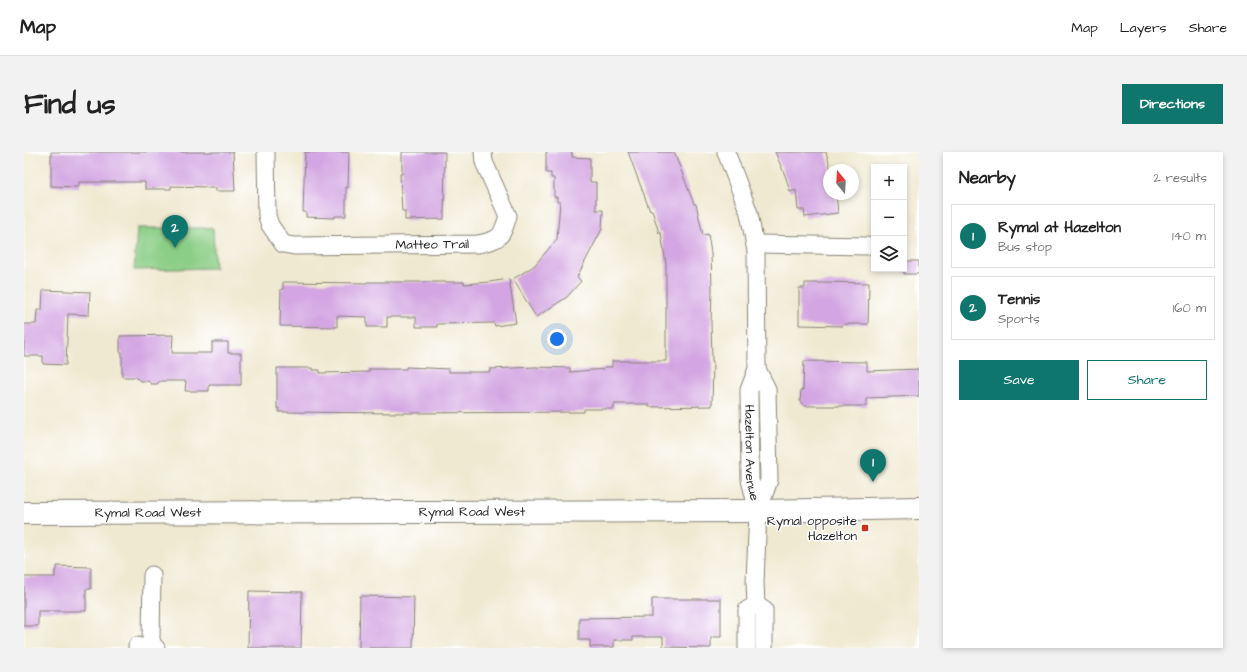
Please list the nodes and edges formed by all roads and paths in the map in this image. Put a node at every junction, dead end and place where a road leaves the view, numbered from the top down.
1 (266, 152) edge
2 (483, 152) edge
3 (726, 152) edge
4 (755, 244) junction
5 (867, 246) dead end
6 (919, 508) edge
7 (758, 511) junction
8 (24, 513) edge
9 (152, 575) dead end
10 (756, 605) junction
11 (156, 648) edge
12 (747, 648) edge
13 (764, 648) edge

1 - 2 street, Matteo Trail
3 - 4 street, Hazelton Avenue
4 - 5 street
4 - 7 street, Hazelton Avenue
6 - 7 main road, Rymal Road West
7 - 8 main road, Rymal Road West
7 - 10 street, Hazelton Avenue
9 - 11 street
10 - 12 street
10 - 13 street

